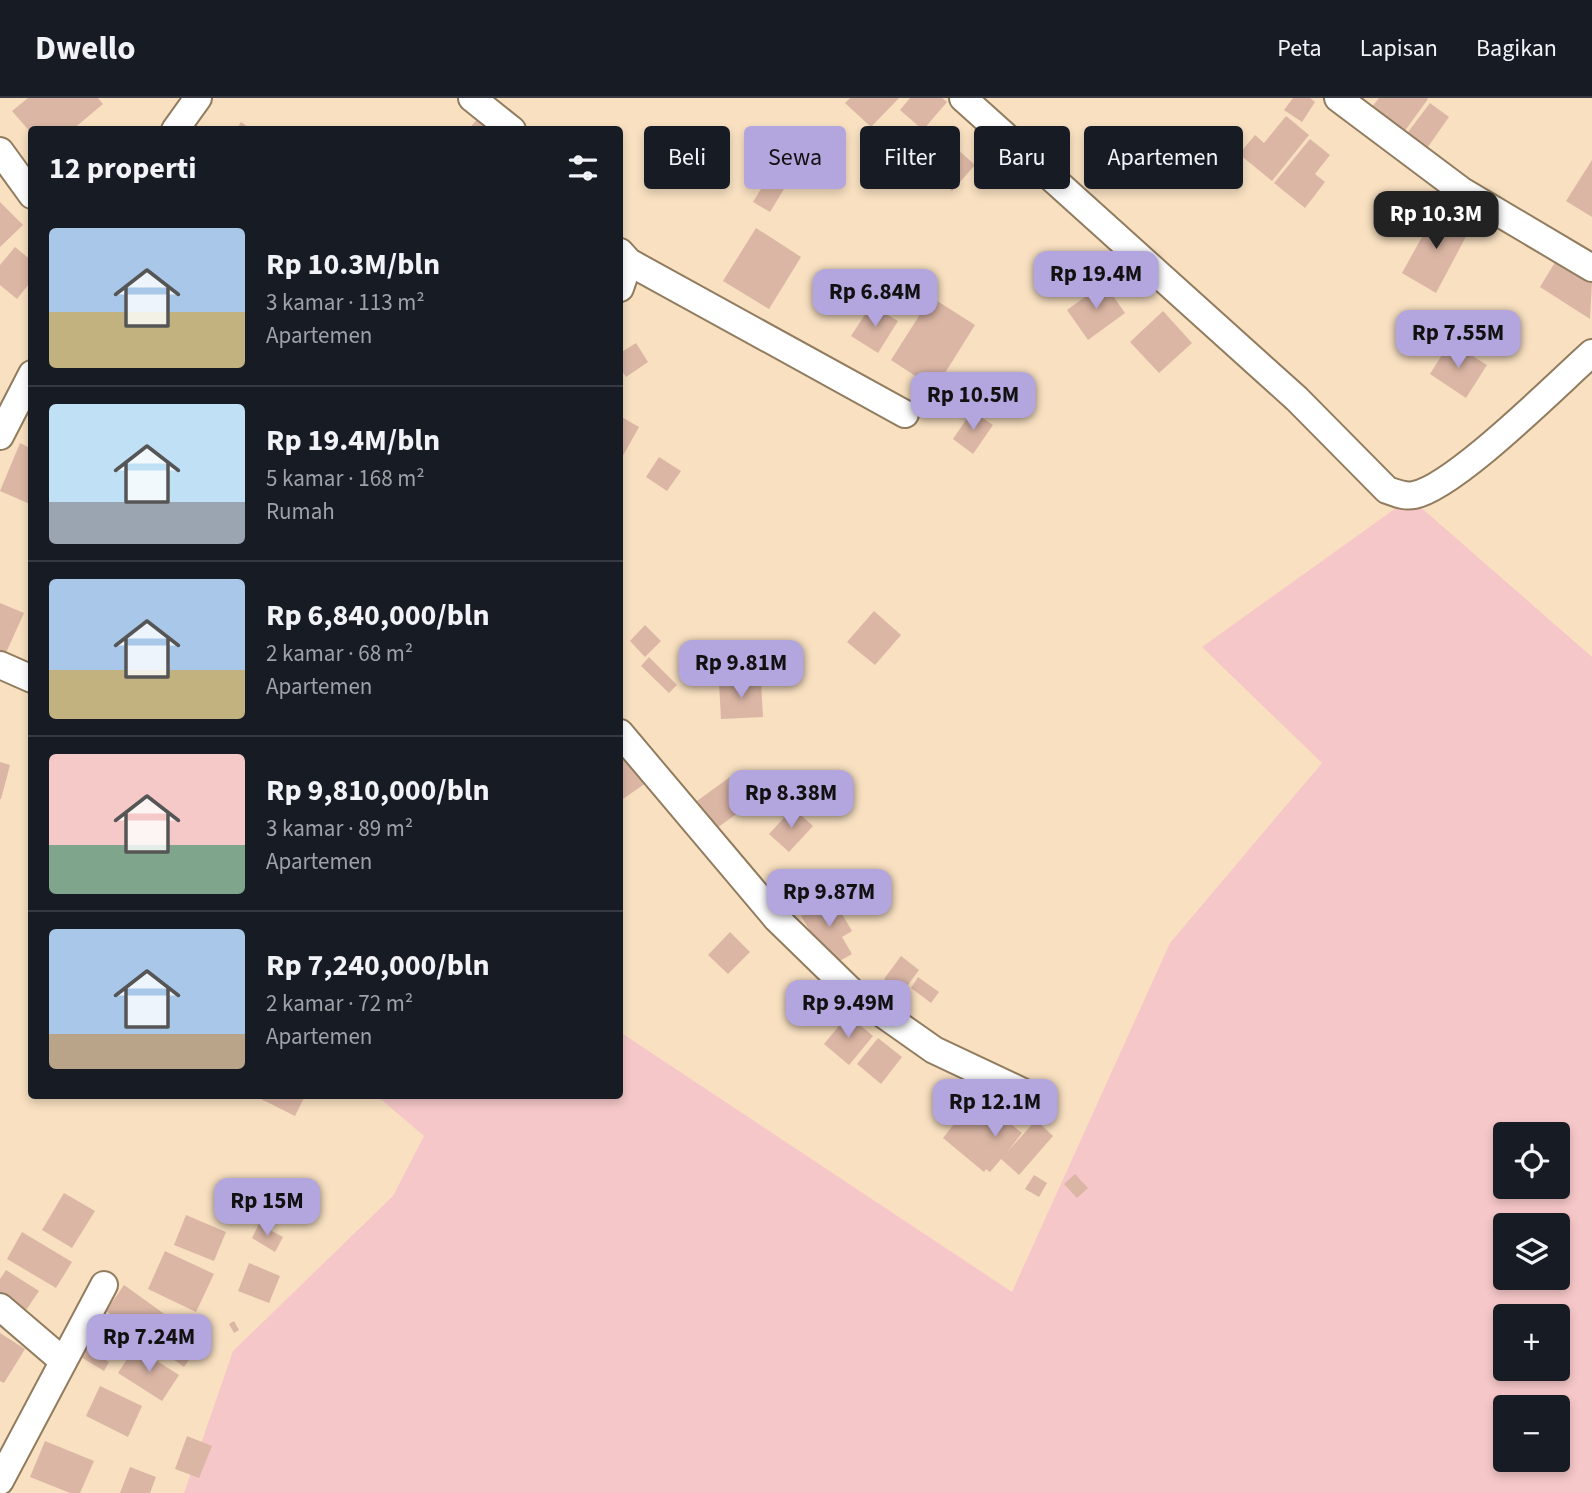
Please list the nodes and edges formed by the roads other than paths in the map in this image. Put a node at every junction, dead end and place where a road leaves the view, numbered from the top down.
1 (198, 98) edge
2 (472, 98) edge
3 (963, 98) edge
4 (1342, 99) edge
5 (178, 126) edge
6 (507, 126) edge
7 (0, 151) edge
8 (28, 190) edge
9 (624, 257) edge
10 (1592, 268) edge
11 (1592, 353) edge
12 (28, 382) edge
13 (905, 414) dead end
14 (0, 436) edge
15 (0, 666) edge
16 (28, 677) edge
17 (623, 737) edge
18 (1023, 1092) dead end
19 (104, 1285) dead end
20 (0, 1307) edge
21 (62, 1360) junction
22 (0, 1481) edge

1 - 5 street
2 - 6 street
3 - 11 street
4 - 10 street
7 - 8 street
9 - 13 street
12 - 14 street
15 - 16 street
17 - 18 street
19 - 21 street
20 - 21 street
21 - 22 street

